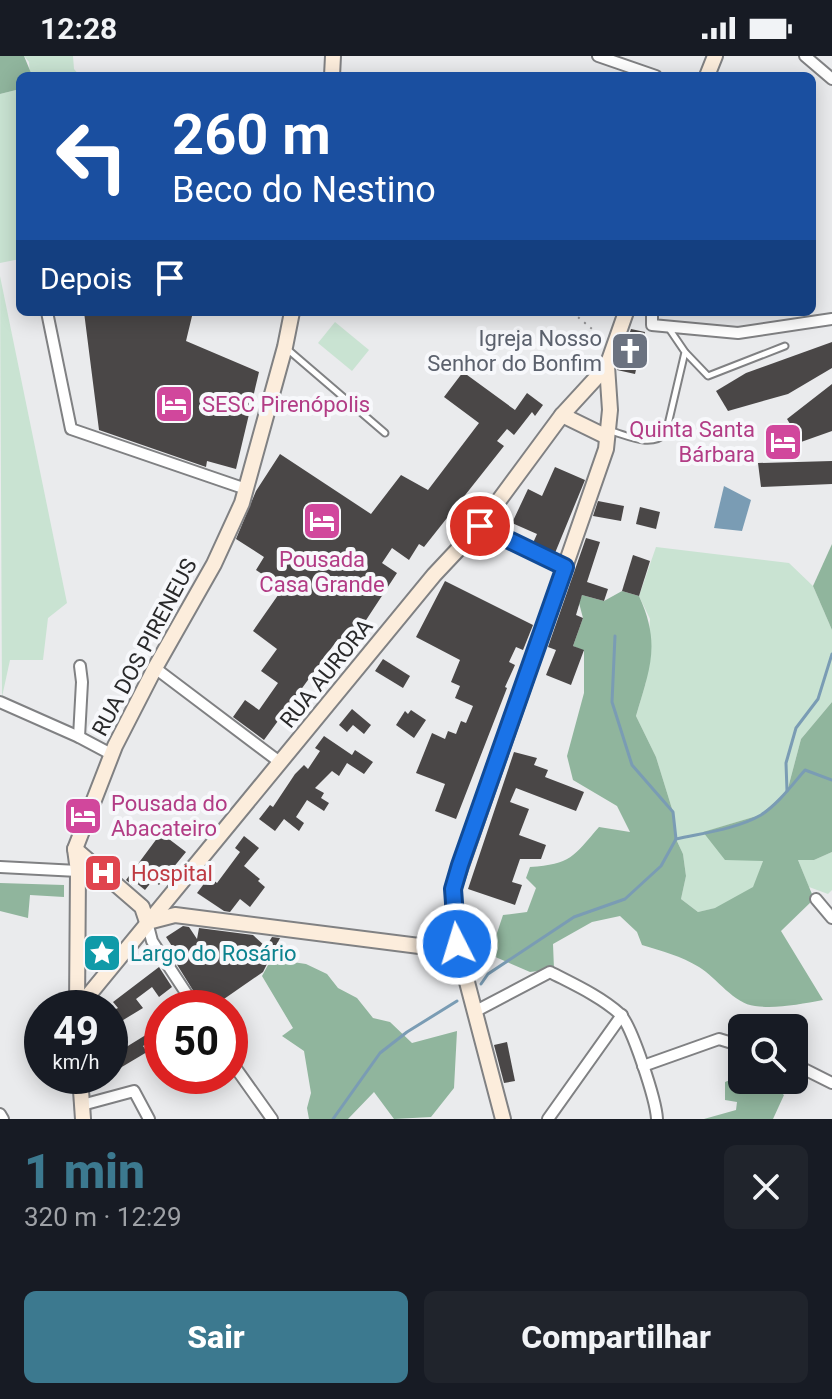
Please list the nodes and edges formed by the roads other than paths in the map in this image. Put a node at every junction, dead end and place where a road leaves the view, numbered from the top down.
1 (598, 56) edge
2 (805, 56) edge
3 (644, 72) edge
4 (832, 79) edge
5 (48, 316) edge
6 (291, 316) edge
7 (624, 316) edge
8 (652, 316) edge
9 (832, 319) edge
10 (667, 327) junction
11 (785, 346) dead end
12 (285, 347) junction
13 (685, 352) junction
14 (607, 366) junction
15 (562, 415) junction
16 (385, 433) dead end
17 (608, 434) junction
18 (246, 489) junction
19 (480, 526) junction
20 (565, 567) junction
21 (80, 666) dead end
22 (155, 668) junction
23 (0, 702) edge
24 (79, 737) junction
25 (111, 754) junction
26 (281, 763) junction
27 (75, 849) junction
28 (0, 867) edge
29 (78, 871) junction
30 (175, 890) junction
31 (816, 899) dead end
32 (175, 915) junction
33 (832, 918) edge
34 (147, 922) junction
35 (457, 944) junction
36 (77, 990) edge
37 (92, 990) edge
38 (184, 990) edge
39 (476, 1011) junction
40 (622, 1015) junction
41 (728, 1042) edge
42 (643, 1066) junction
43 (808, 1071) edge
44 (832, 1083) edge
45 (248, 1085) edge
46 (82, 1112) edge
47 (0, 1114) edge
48 (3, 1119) edge
49 (149, 1119) edge
50 (272, 1119) edge
51 (503, 1119) edge
52 (548, 1119) edge
53 (657, 1119) edge

1 - 3 street
2 - 4 street
5 - 18 street
6 - 12 main road, RUA DOS PIRENEUS
7 - 14 main road
8 - 10 street
9 - 10 street
10 - 13 lane
11 - 13 lane
12 - 16 lane
12 - 18 main road, RUA DOS PIRENEUS
13 - 17 lane
14 - 15 main road, RUA AURORA
14 - 17 main road
15 - 17 main road
15 - 19 main road, RUA AURORA
17 - 20 main road
18 - 22 main road, RUA DOS PIRENEUS
19 - 20 street
19 - 26 main road, RUA AURORA
20 - 35 main road
21 - 24 street
22 - 25 main road, RUA DOS PIRENEUS
22 - 26 street
23 - 24 street
24 - 25 street
25 - 27 main road, RUA DOS PIRENEUS
26 - 30 main road, RUA AURORA
27 - 29 main road, RUA DOS PIRENEUS
27 - 34 main road
28 - 29 street
29 - 36 main road, RUA DOS PIRENEUS
30 - 32 main road
30 - 34 main road, RUA AURORA
31 - 33 street
32 - 34 main road
32 - 35 main road
34 - 37 main road, RUA AURORA
34 - 38 street
35 - 39 main road
39 - 40 street
39 - 51 main road
40 - 42 street
40 - 52 street
41 - 42 street
42 - 53 street
43 - 44 street
45 - 50 street
46 - 49 street
47 - 48 street

